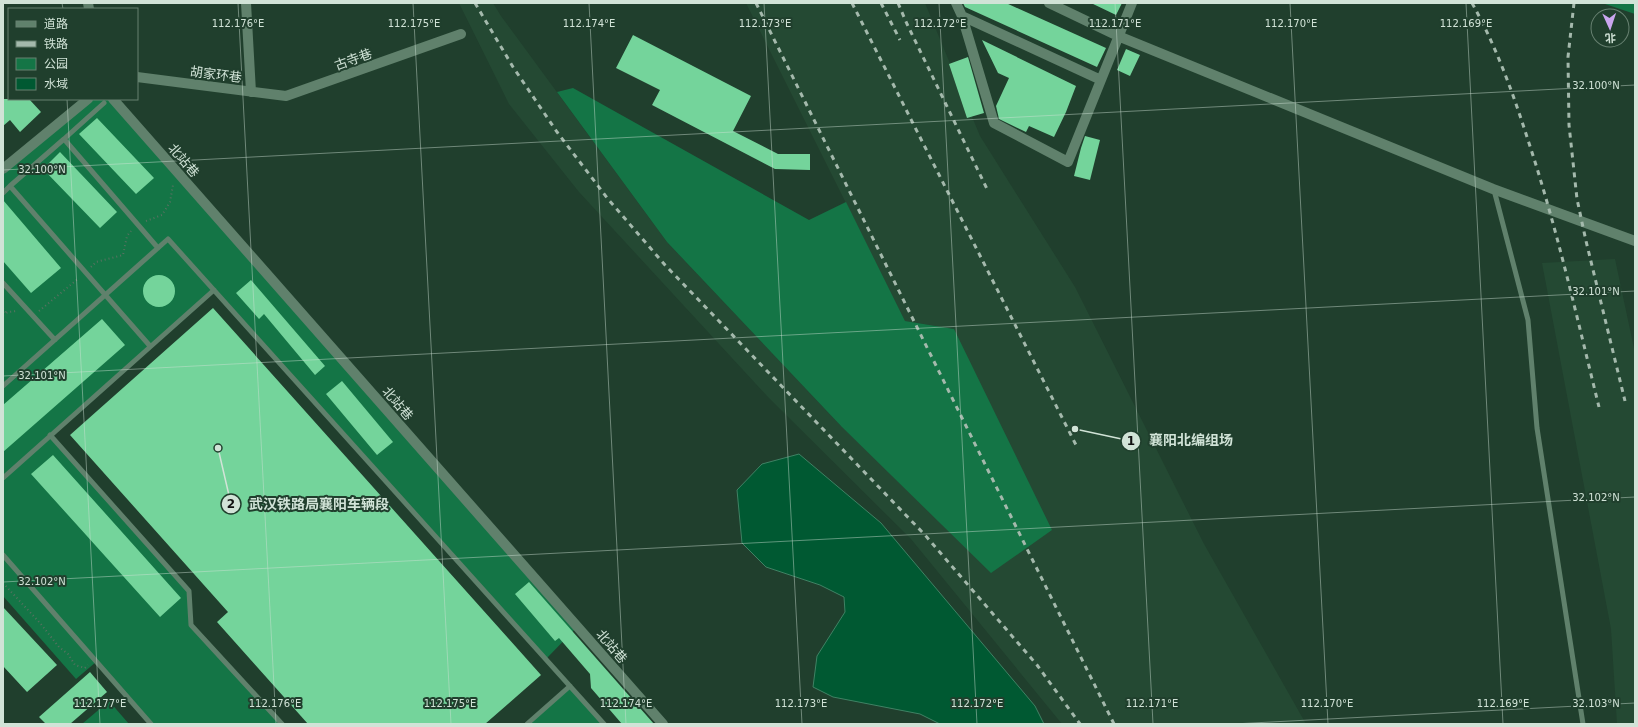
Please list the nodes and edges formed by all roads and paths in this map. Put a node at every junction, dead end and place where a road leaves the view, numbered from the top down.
1 (246, 3) edge
2 (956, 3) edge
3 (1049, 3) edge
4 (1132, 3) edge
5 (962, 16) junction
6 (461, 34) dead end
7 (1118, 36) junction
8 (138, 78) edge
9 (1101, 80) junction
10 (251, 92) junction
11 (87, 100) edge
12 (109, 101) edge
13 (64, 139) junction
14 (3, 169) edge
15 (176, 170) junction
16 (10, 186) junction
17 (1493, 189) junction
18 (3, 193) edge
19 (138, 224) junction
20 (1635, 240) edge
21 (158, 248) junction
22 (85, 272) junction
23 (3, 283) edge
24 (214, 290) junction
25 (105, 296) junction
26 (25, 307) junction
27 (3, 308) edge
28 (4, 314) edge
29 (33, 316) junction
30 (55, 340) junction
31 (150, 346) junction
32 (3, 386) edge
33 (50, 436) junction
34 (3, 478) edge
35 (3, 555) edge
36 (3, 582) edge
37 (94, 659) junction
38 (570, 686) junction
39 (151, 724) edge
40 (282, 724) edge
41 (527, 724) edge
42 (604, 724) edge
43 (663, 724) edge
44 (1583, 724) edge

1 - 10 street, 胡家环巷
2 - 5 street
3 - 7 street
4 - 7 street
5 - 9 street
5 - 9 street
6 - 10 street, 古寺巷
7 - 9 street
7 - 17 street
8 - 10 street, 胡家环巷
11 - 14 street
12 - 13 lane
12 - 15 street, 北站巷
13 - 16 lane
13 - 19 lane
15 - 19 path
15 - 43 street, 北站巷
16 - 18 lane
16 - 22 lane
17 - 20 street
17 - 44 lane
19 - 21 lane
19 - 22 path
21 - 24 lane
21 - 25 lane
22 - 25 lane
22 - 29 path
23 - 26 lane
24 - 31 lane
24 - 38 lane
25 - 30 lane
25 - 31 lane
26 - 28 path
26 - 29 lane
27 - 28 path
29 - 30 lane
30 - 32 lane
31 - 33 lane
33 - 34 lane
33 - 40 lane
35 - 37 lane
36 - 37 path
37 - 39 lane
38 - 41 lane
38 - 42 lane

